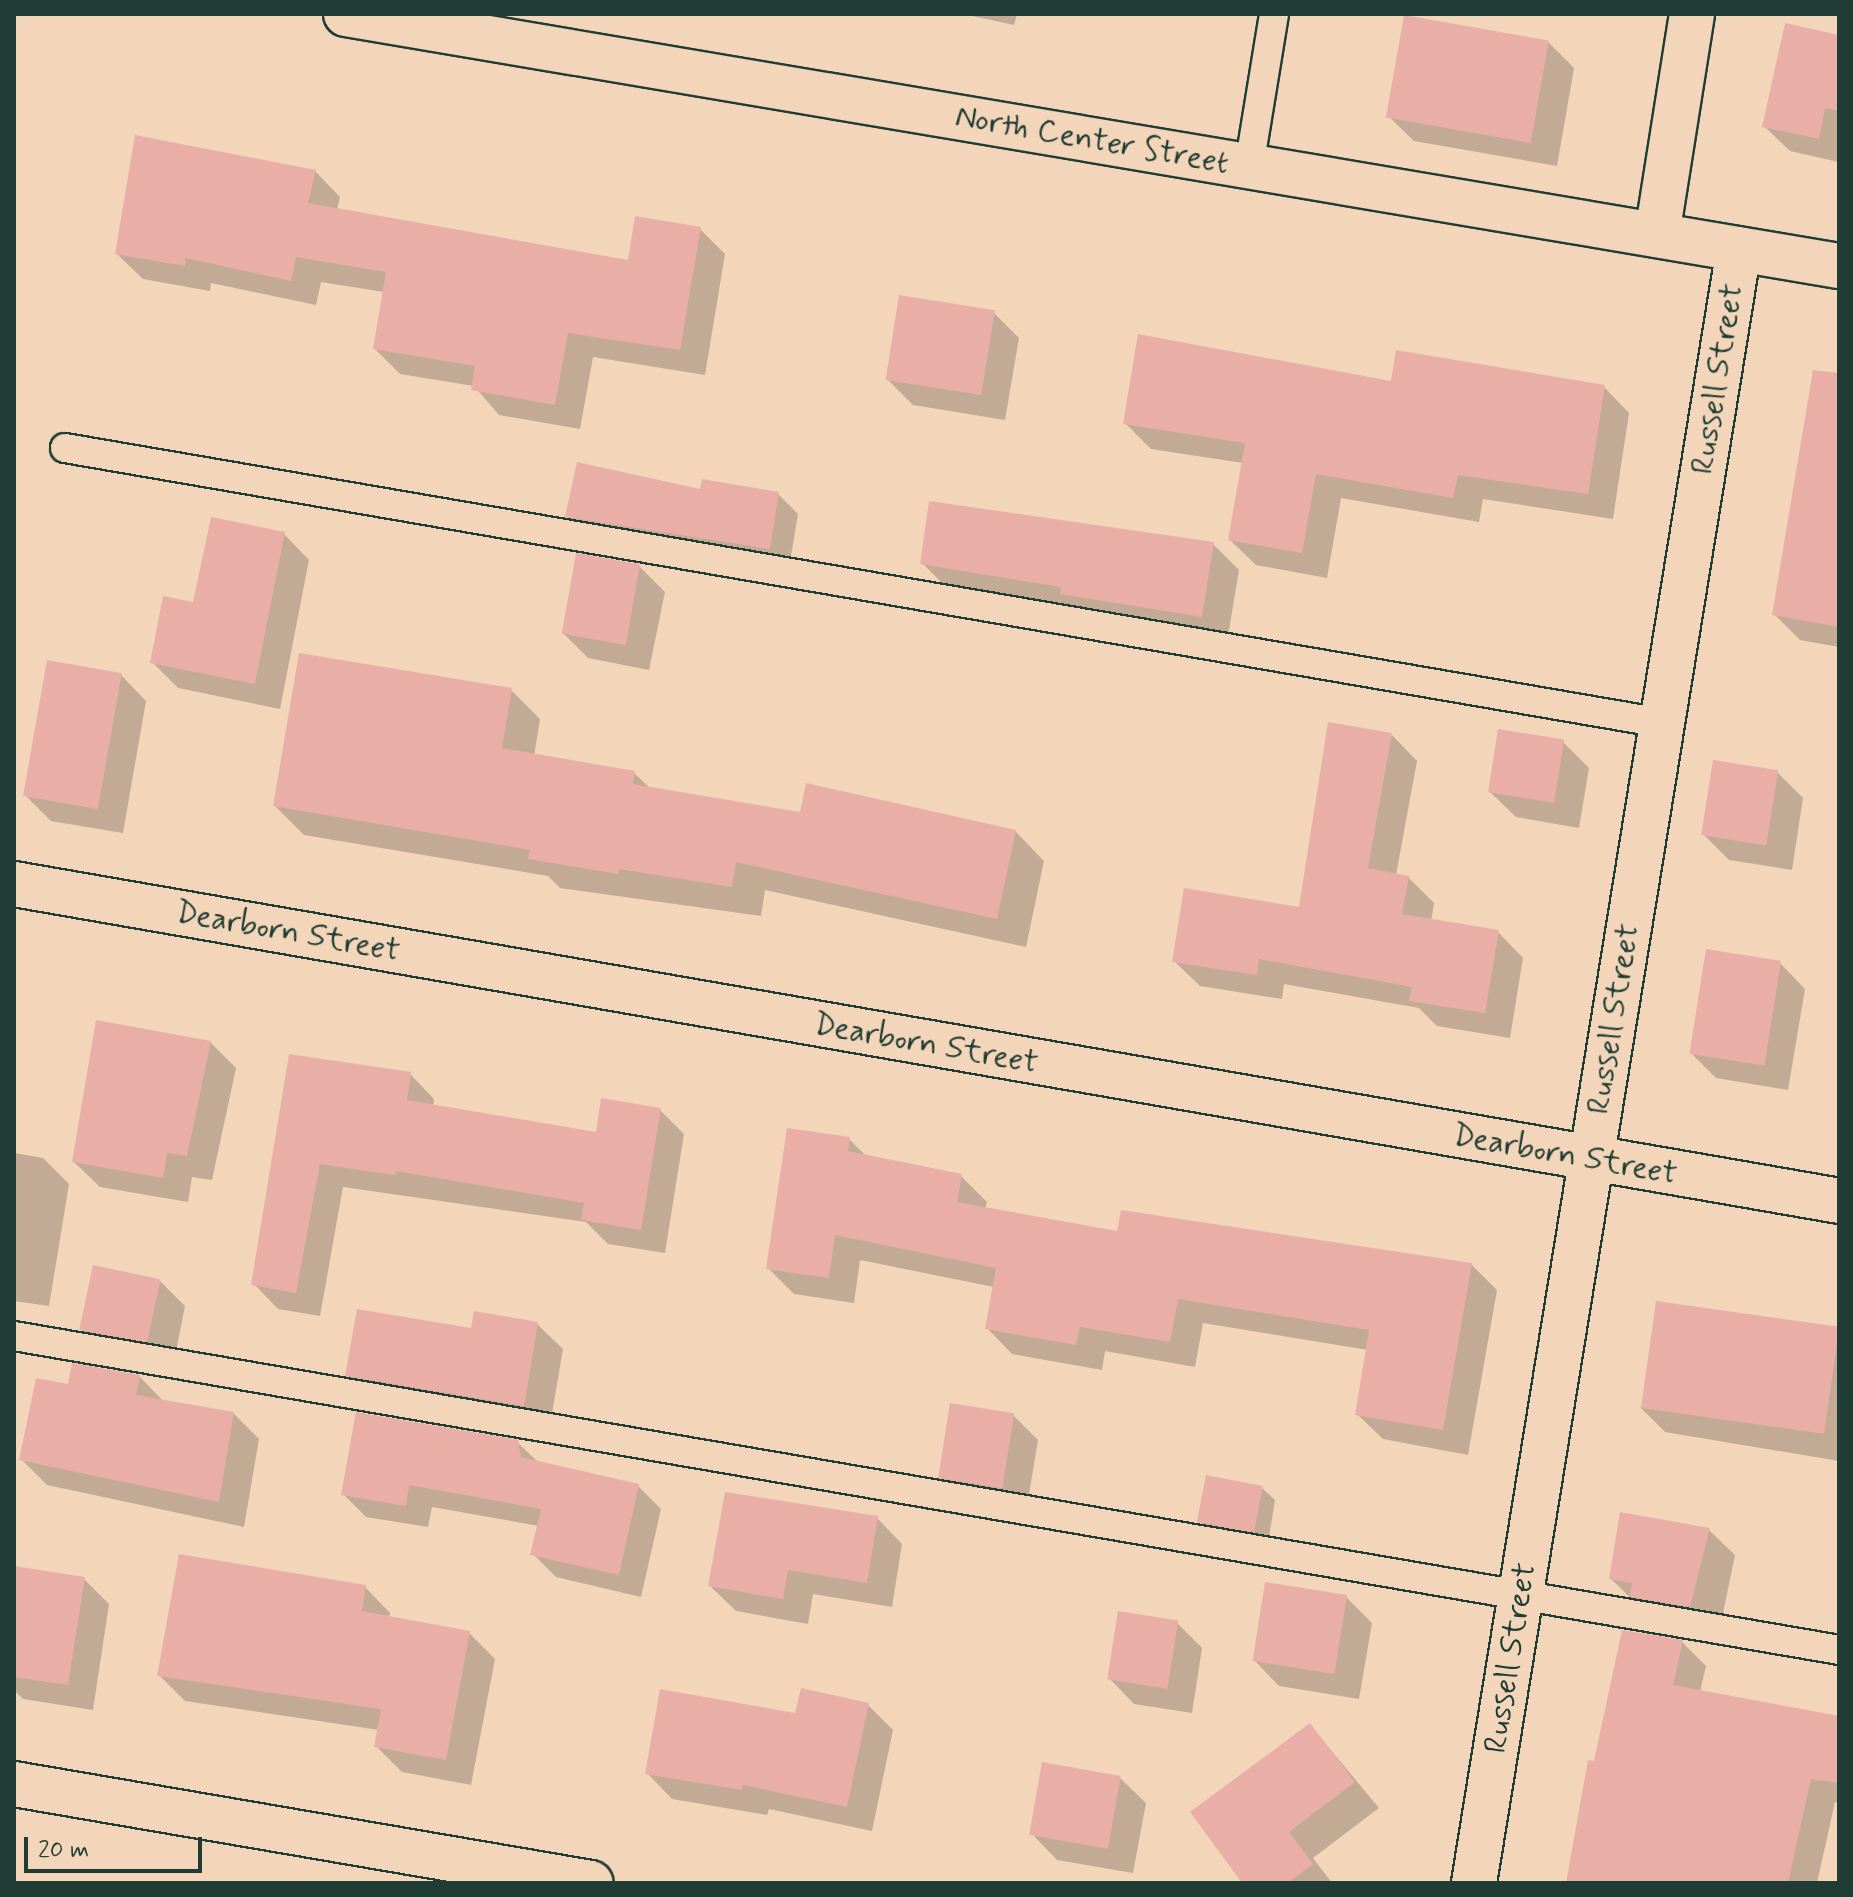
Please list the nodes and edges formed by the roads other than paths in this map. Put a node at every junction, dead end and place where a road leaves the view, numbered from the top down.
1 (346, 14) edge
2 (1274, 14) edge
3 (1692, 14) edge
4 (1249, 167) junction
5 (1657, 235) junction
6 (1739, 249) junction
7 (1839, 266) edge
8 (65, 448) dead end
9 (1662, 723) junction
10 (14, 884) edge
11 (1592, 1160) junction
12 (1839, 1201) edge
13 (14, 1336) edge
14 (1521, 1596) junction
15 (1839, 1650) edge
16 (14, 1784) edge
17 (591, 1883) edge
18 (1474, 1883) edge

1 - 4 street, North Center Street
2 - 4 lane
3 - 5 street
4 - 5 street, North Center Street
5 - 6 street, North Center Street
6 - 7 street, North Center Street
6 - 9 street, Russell Street
8 - 9 lane
9 - 11 street, Russell Street
10 - 11 street, Dearborn Street
11 - 12 street, Dearborn Street
11 - 14 street, Russell Street
13 - 14 lane
14 - 15 lane
14 - 18 street, Russell Street
16 - 17 street

